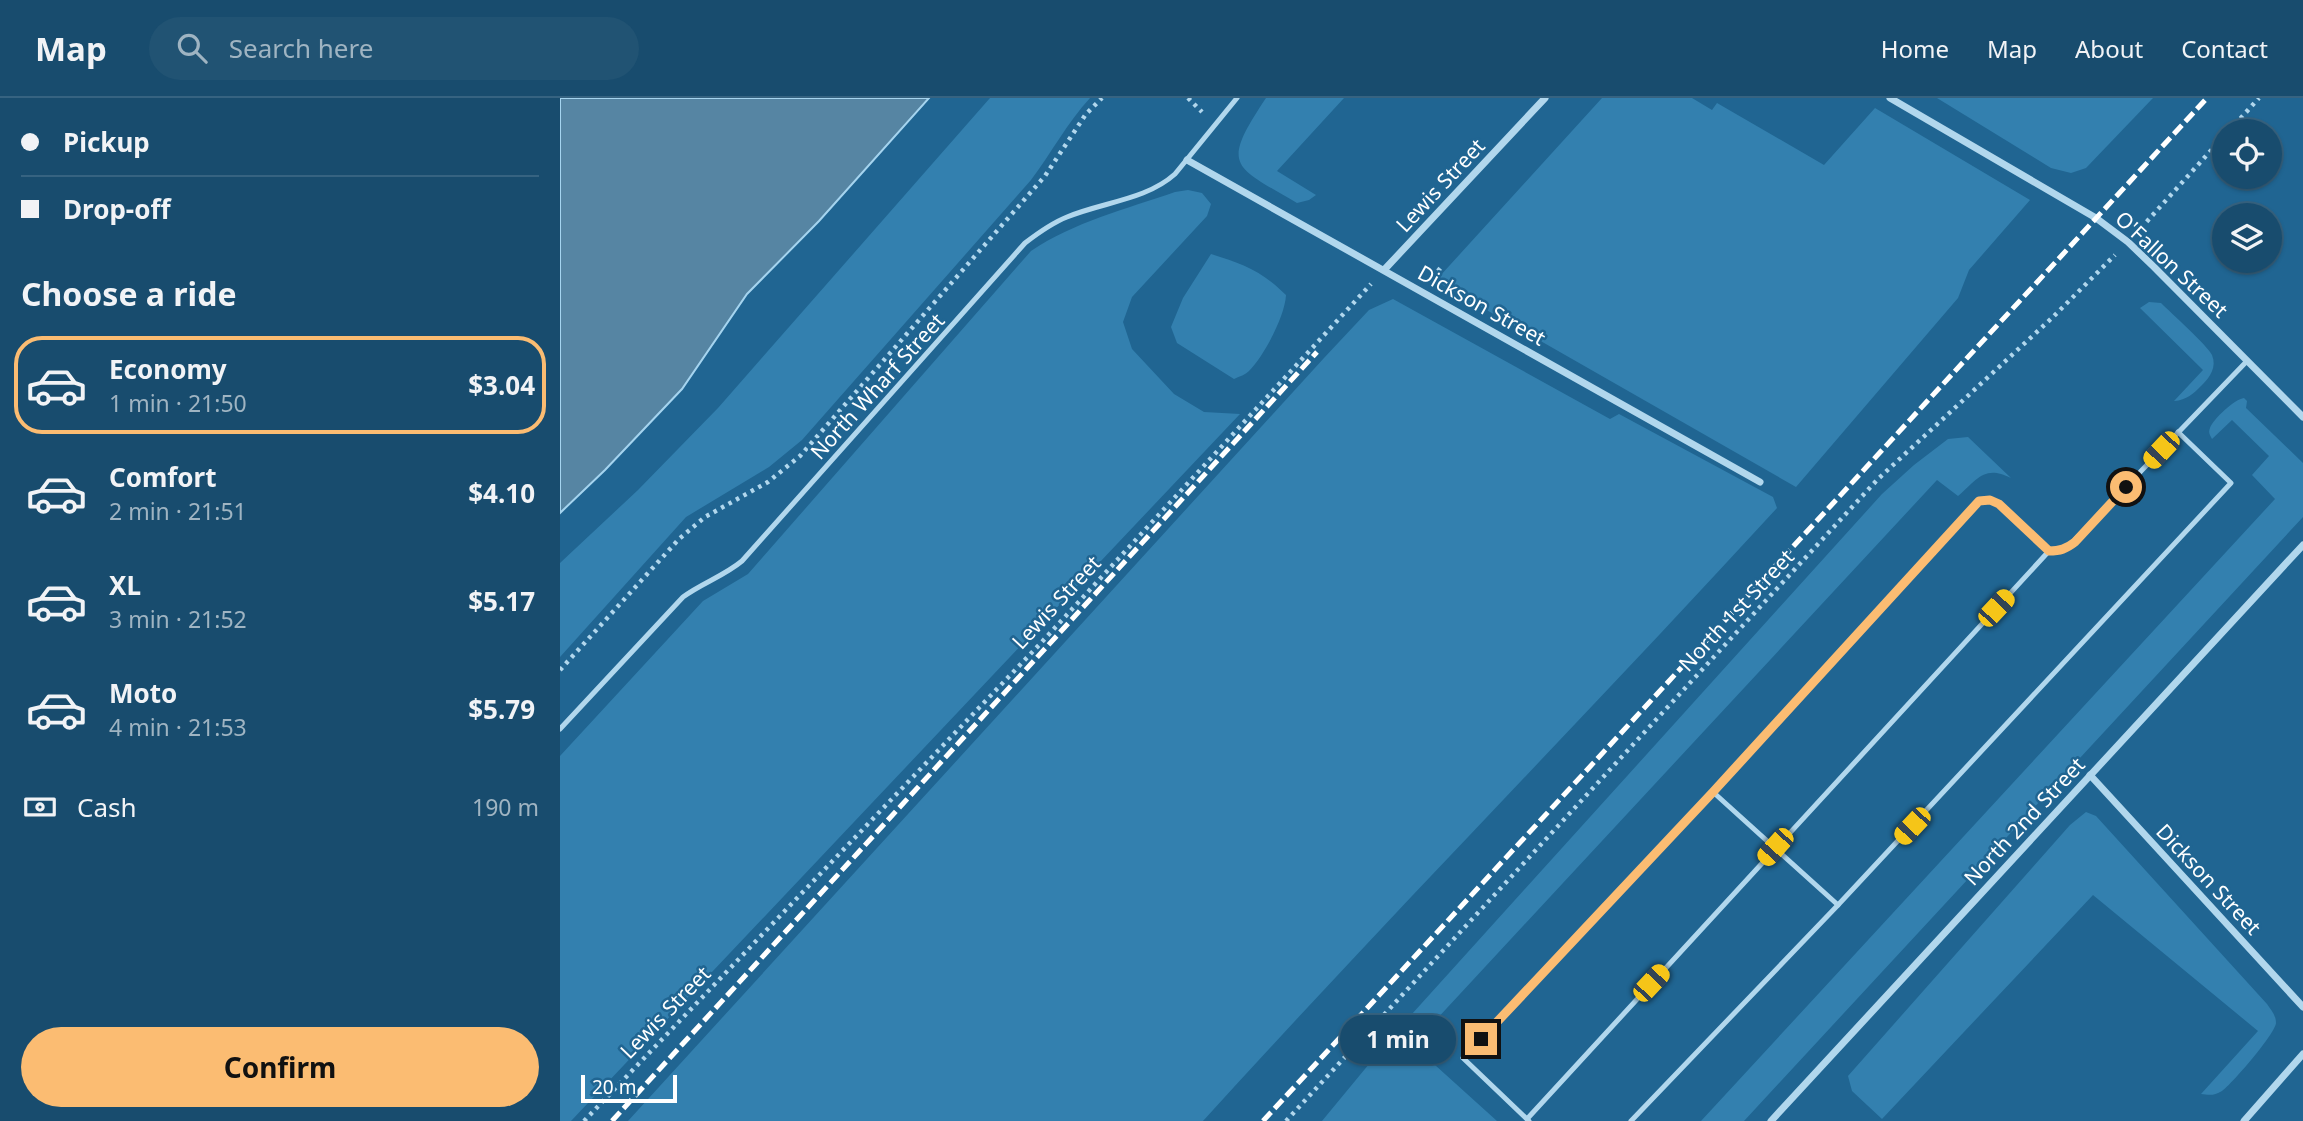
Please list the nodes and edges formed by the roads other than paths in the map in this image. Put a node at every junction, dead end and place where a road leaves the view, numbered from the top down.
1 (1237, 98) edge
2 (1545, 98) edge
3 (1890, 98) edge
4 (1187, 160) junction
5 (1384, 270) junction
6 (2247, 361) junction
7 (2303, 416) edge
8 (2178, 432) junction
9 (1760, 482) dead end
10 (2303, 545) edge
11 (2049, 551) junction
12 (560, 729) edge
13 (2090, 775) junction
14 (1713, 792) junction
15 (1775, 847) junction
16 (1838, 905) junction
17 (2303, 1007) edge
18 (2303, 1054) edge
19 (1528, 1120) edge
20 (1631, 1121) edge
21 (1771, 1121) edge
22 (2244, 1121) edge

1 - 4 lane, North Wharf Street
2 - 5 street, Lewis Street
3 - 6 street, O'Fallon Street
4 - 5 street, Dickson Street
4 - 12 lane, North Wharf Street
5 - 9 street, Dickson Street
6 - 7 street, O'Fallon Street
6 - 8 lane
8 - 11 lane
8 - 16 lane
10 - 13 street, North 2nd Street
11 - 14 lane
11 - 15 lane
13 - 17 street, Dickson Street
13 - 21 street, North 2nd Street
14 - 15 lane
14 - 19 lane
15 - 16 lane
15 - 19 lane
16 - 20 lane
18 - 22 street

